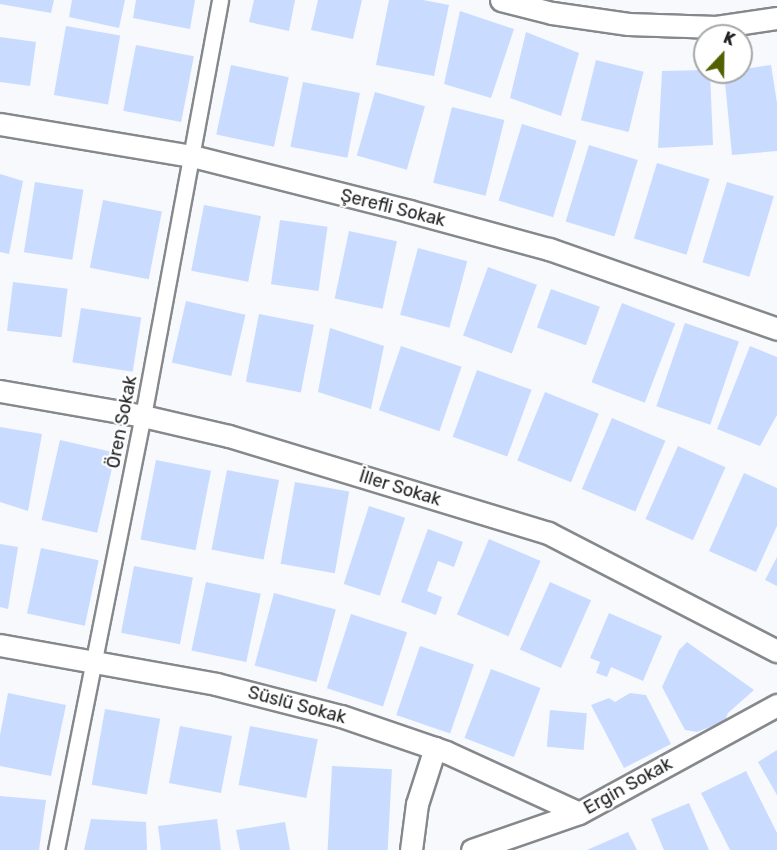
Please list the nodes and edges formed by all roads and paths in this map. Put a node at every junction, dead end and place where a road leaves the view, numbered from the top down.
1 (220, 0) edge
2 (501, 0) edge
3 (777, 18) edge
4 (0, 124) edge
5 (192, 156) junction
6 (777, 329) edge
7 (0, 391) edge
8 (143, 416) junction
9 (0, 645) edge
10 (777, 651) edge
11 (94, 661) junction
12 (777, 705) edge
13 (435, 748) junction
14 (579, 813) junction
15 (56, 850) edge
16 (411, 850) edge
17 (472, 850) edge

1 - 5 street, Ören Sokak
2 - 3 street
4 - 5 street, Şerefli Sokak
5 - 6 street, Şerefli Sokak
5 - 8 street, Ören Sokak
7 - 8 street, İller Sokak
8 - 10 street, İller Sokak
8 - 11 street, Ören Sokak
9 - 11 street, Süslü Sokak
11 - 13 street, Süslü Sokak
11 - 15 street, Ören Sokak
12 - 14 street, Ergin Sokak
13 - 14 street, Süslü Sokak
13 - 16 street
14 - 17 street, Ergin Sokak

